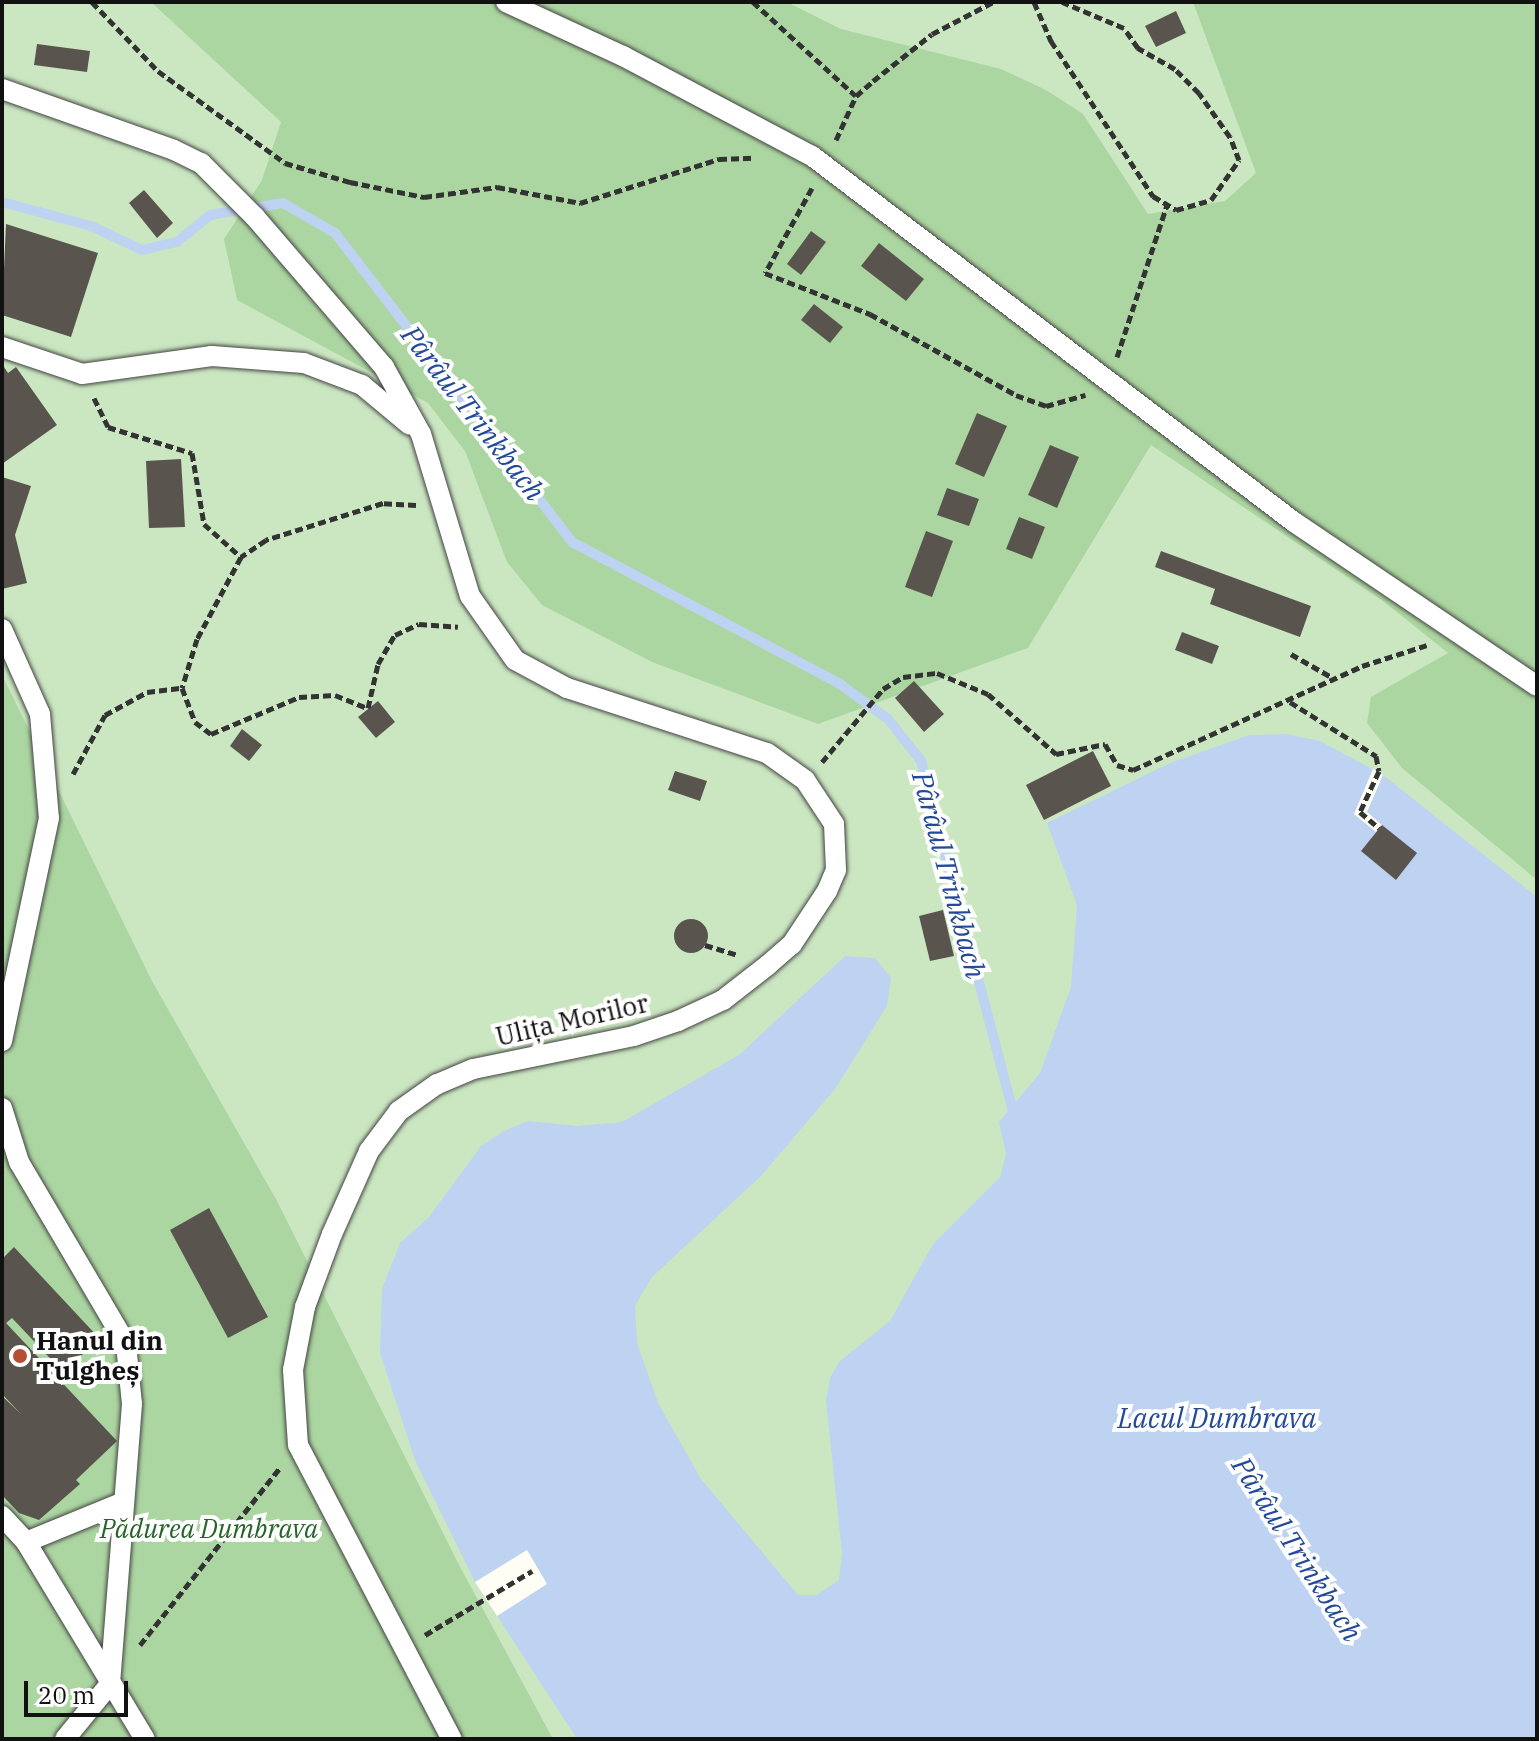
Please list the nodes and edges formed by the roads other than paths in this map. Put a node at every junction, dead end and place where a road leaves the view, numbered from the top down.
1 (506, 2) edge
2 (11, 94) edge
3 (2, 347) edge
4 (421, 434) junction
5 (2, 629) edge
6 (1537, 686) edge
7 (2, 1041) edge
8 (2, 1108) edge
9 (121, 1503) junction
10 (2, 1516) edge
11 (26, 1542) junction
12 (110, 1684) junction
13 (65, 1739) edge
14 (145, 1739) edge
15 (452, 1739) edge

1 - 6 lane
2 - 4 lane, Ulița Morilor
3 - 4 lane
4 - 15 lane, Ulița Morilor
5 - 7 lane
8 - 9 lane
9 - 11 lane
9 - 12 lane
10 - 11 lane
11 - 12 lane
12 - 13 lane
12 - 14 lane

